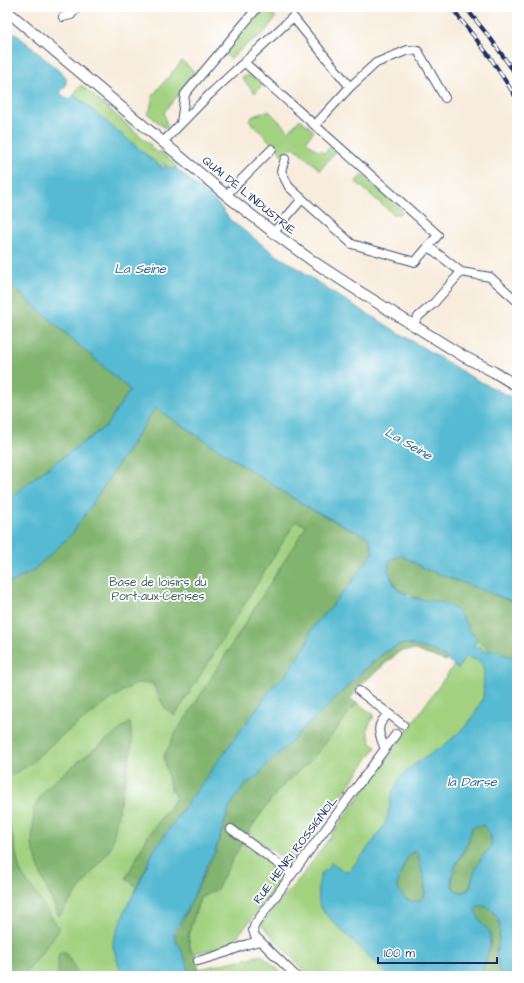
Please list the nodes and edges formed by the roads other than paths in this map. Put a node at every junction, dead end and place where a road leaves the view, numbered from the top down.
1 (77, 7) edge
2 (258, 7) edge
3 (7, 11) edge
4 (63, 17) dead end
5 (244, 63) junction
6 (350, 87) junction
7 (445, 98) dead end
8 (181, 123) junction
9 (315, 126) junction
10 (163, 142) junction
11 (272, 149) dead end
12 (285, 159) dead end
13 (226, 195) junction
14 (302, 199) junction
15 (274, 232) junction
16 (428, 246) junction
17 (461, 272) junction
18 (517, 301) edge
19 (412, 325) junction
20 (516, 381) edge
21 (359, 691) dead end
22 (389, 714) junction
23 (403, 725) dead end
24 (396, 734) dead end
25 (385, 749) junction
26 (231, 829) dead end
27 (292, 874) junction
28 (260, 941) junction
29 (198, 961) dead end
30 (296, 976) edge

1 - 4 street
2 - 8 street
3 - 10 main road, QUAI DE L'INDUSTRIE
5 - 6 street
5 - 8 street
5 - 9 street
6 - 7 street
6 - 9 street
8 - 10 street
9 - 16 street
10 - 13 main road, QUAI DE L'INDUSTRIE
11 - 13 street
12 - 14 street
13 - 15 main road, QUAI DE L'INDUSTRIE
14 - 15 street
14 - 16 street
15 - 19 main road, QUAI DE L'INDUSTRIE
16 - 17 street
17 - 18 street
17 - 19 street
19 - 20 main road, QUAI DE L'INDUSTRIE
21 - 22 street
22 - 23 street
22 - 25 street
24 - 25 street, RUE HENRI ROSSIGNOL
25 - 27 street, RUE HENRI ROSSIGNOL
26 - 27 street
27 - 28 street, RUE HENRI ROSSIGNOL
28 - 29 street
28 - 30 street

